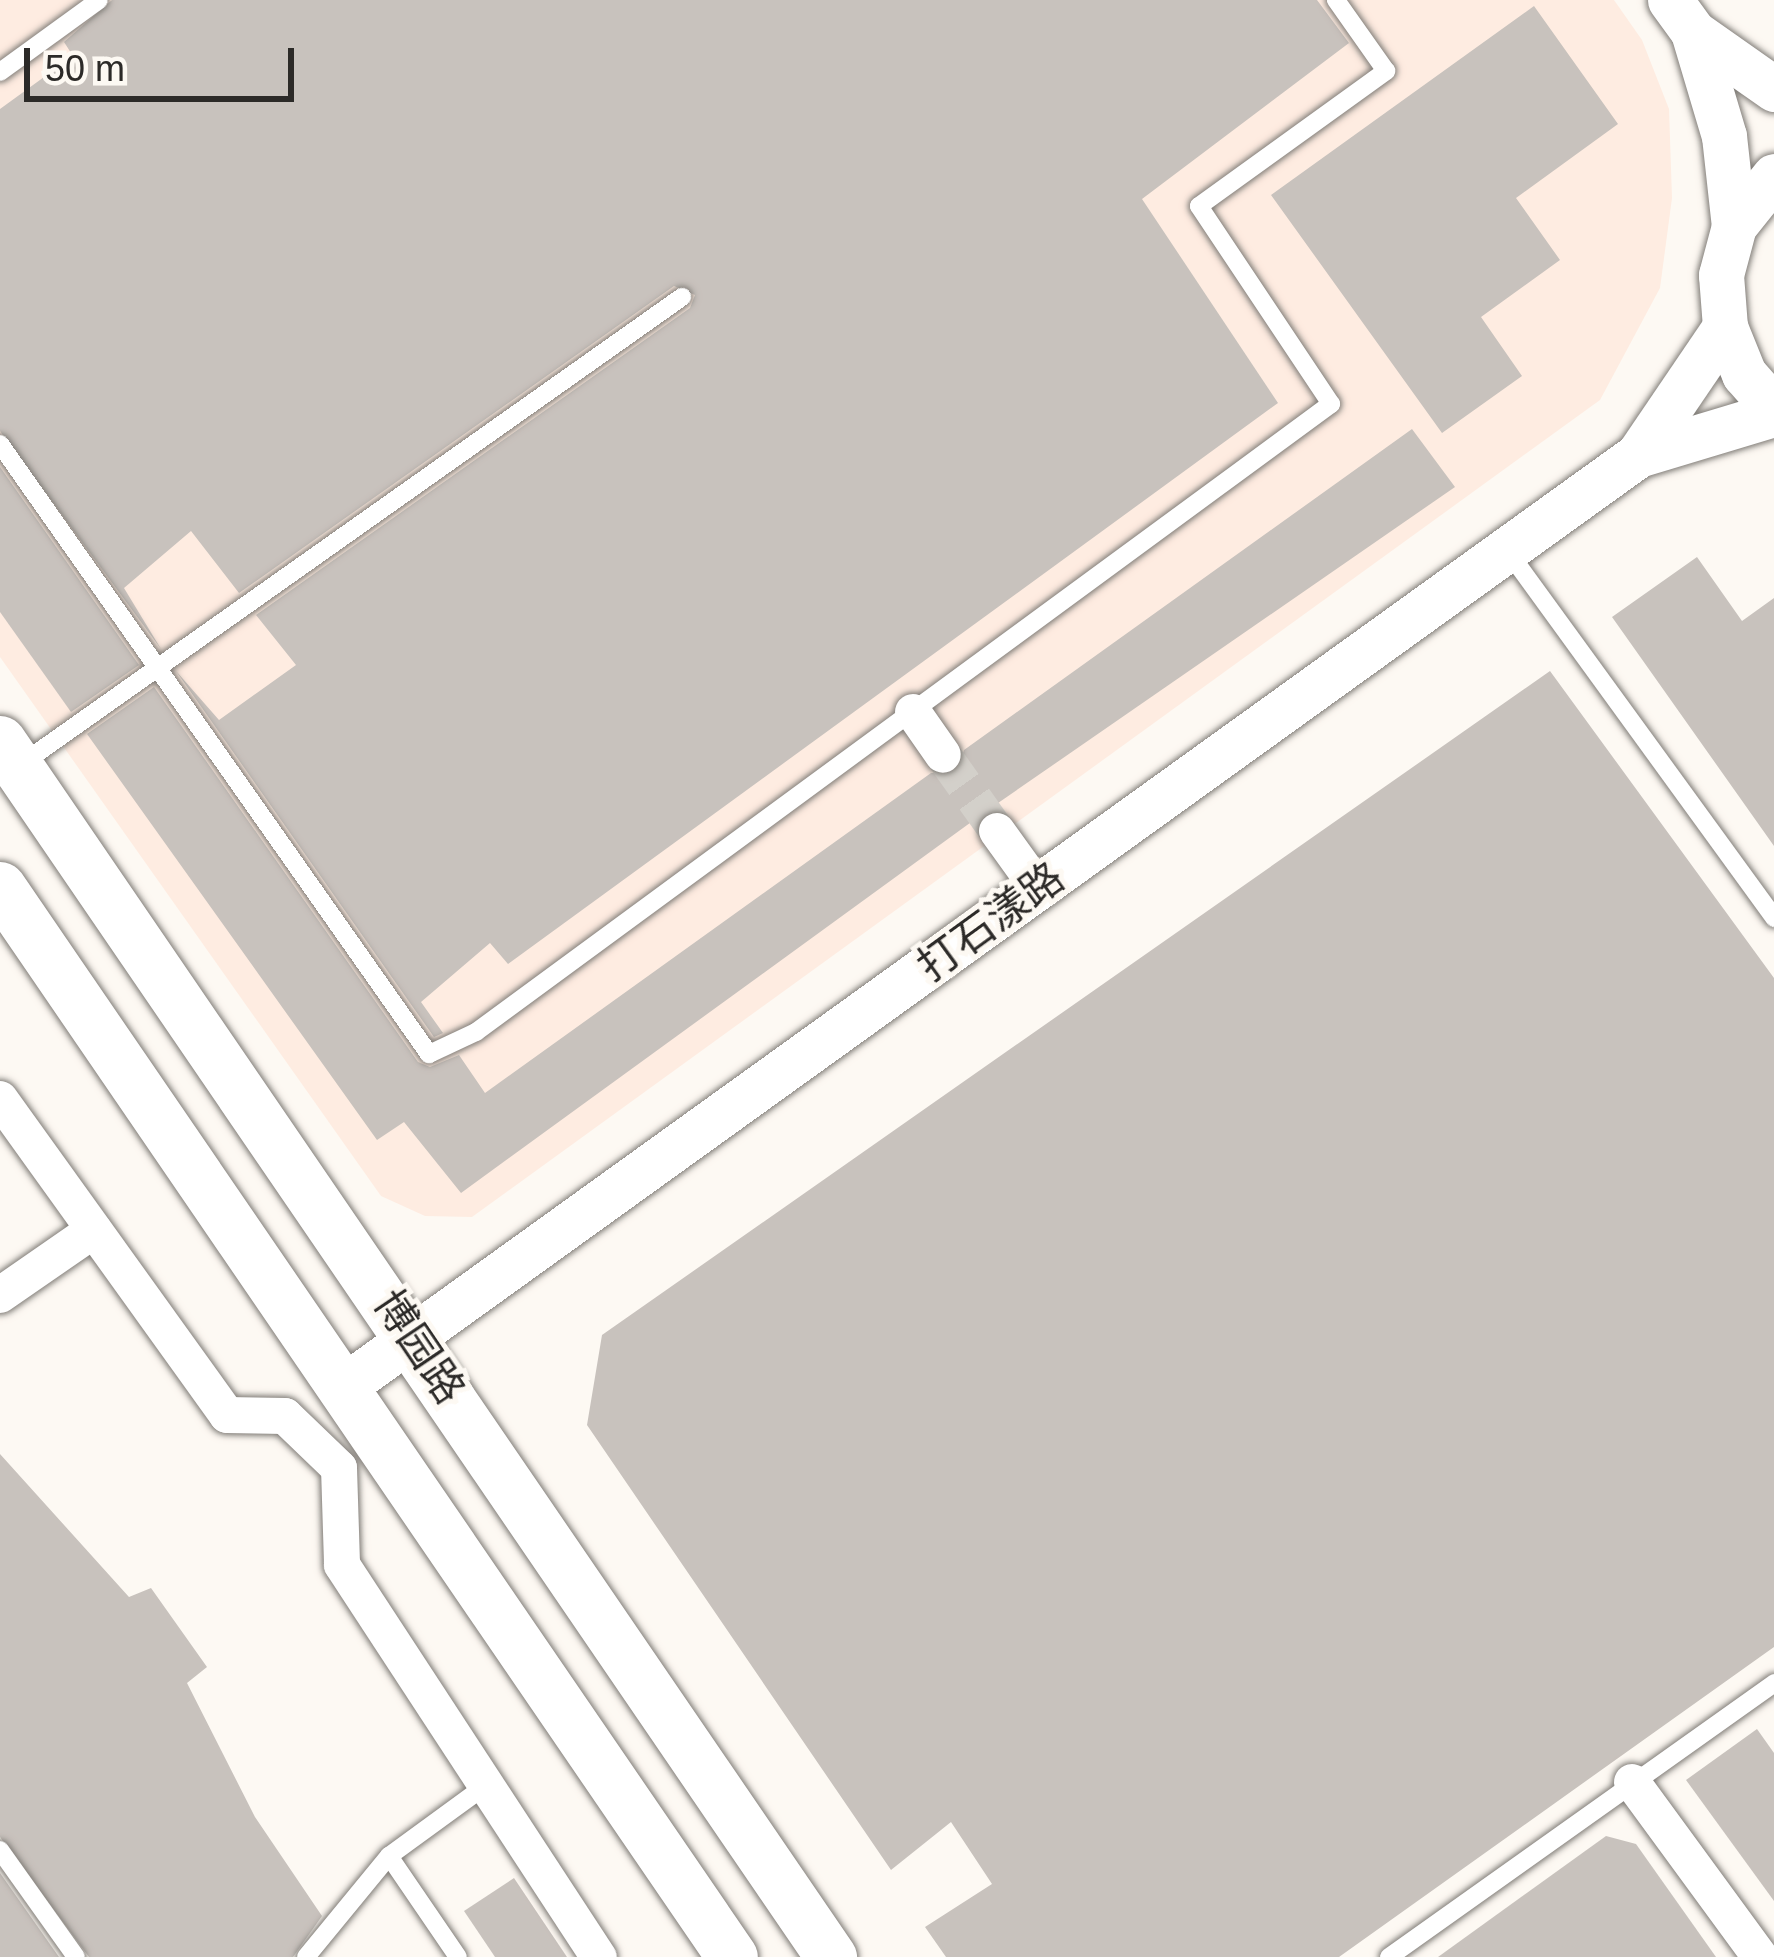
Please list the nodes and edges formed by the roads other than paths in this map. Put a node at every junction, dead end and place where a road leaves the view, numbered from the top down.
1 (99, 0) edge
2 (1336, 0) edge
3 (1682, 16) edge
4 (0, 72) edge
5 (1774, 89) edge
6 (1774, 176) edge
7 (1734, 226) junction
8 (682, 297) dead end
9 (1725, 326) junction
10 (1774, 411) edge
11 (0, 444) edge
12 (1638, 455) junction
13 (1507, 550) junction
14 (156, 667) junction
15 (913, 712) junction
16 (9, 754) edge
17 (943, 755) tunnel mouth
18 (997, 831) tunnel mouth
19 (0, 887) edge
20 (1038, 888) junction
21 (1774, 918) edge
22 (0, 1099) edge
23 (94, 1230) junction
24 (0, 1295) edge
25 (414, 1339) junction
26 (357, 1408) junction
27 (339, 1468) junction
28 (1774, 1684) edge
29 (1632, 1782) junction
30 (485, 1786) junction
31 (0, 1850) edge
32 (389, 1856) junction
33 (76, 1957) edge
34 (306, 1957) edge
35 (458, 1957) edge
36 (599, 1957) edge
37 (732, 1957) edge
38 (831, 1957) edge
39 (1389, 1957) edge
40 (1760, 1957) edge

1 - 4 lane
2 - 15 lane
3 - 5 street
3 - 7 street
6 - 7 street
7 - 9 street
8 - 14 lane
9 - 10 street
9 - 12 street
10 - 12 street
11 - 14 lane
12 - 13 street, 打石漾路
13 - 20 street, 打石漾路
13 - 21 lane
14 - 15 lane
14 - 16 lane
15 - 17 street
16 - 25 main road, 博园路
18 - 20 street
19 - 26 main road, 博园路
20 - 25 street, 打石漾路
22 - 23 street
23 - 24 street
23 - 27 street
25 - 26 street, 打石漾路
25 - 38 main road, 博园路
26 - 27 street
26 - 37 main road, 博园路
27 - 30 street
28 - 29 lane
29 - 39 lane
29 - 40 street
30 - 32 lane
30 - 36 street
31 - 33 lane
32 - 34 lane
32 - 35 lane

